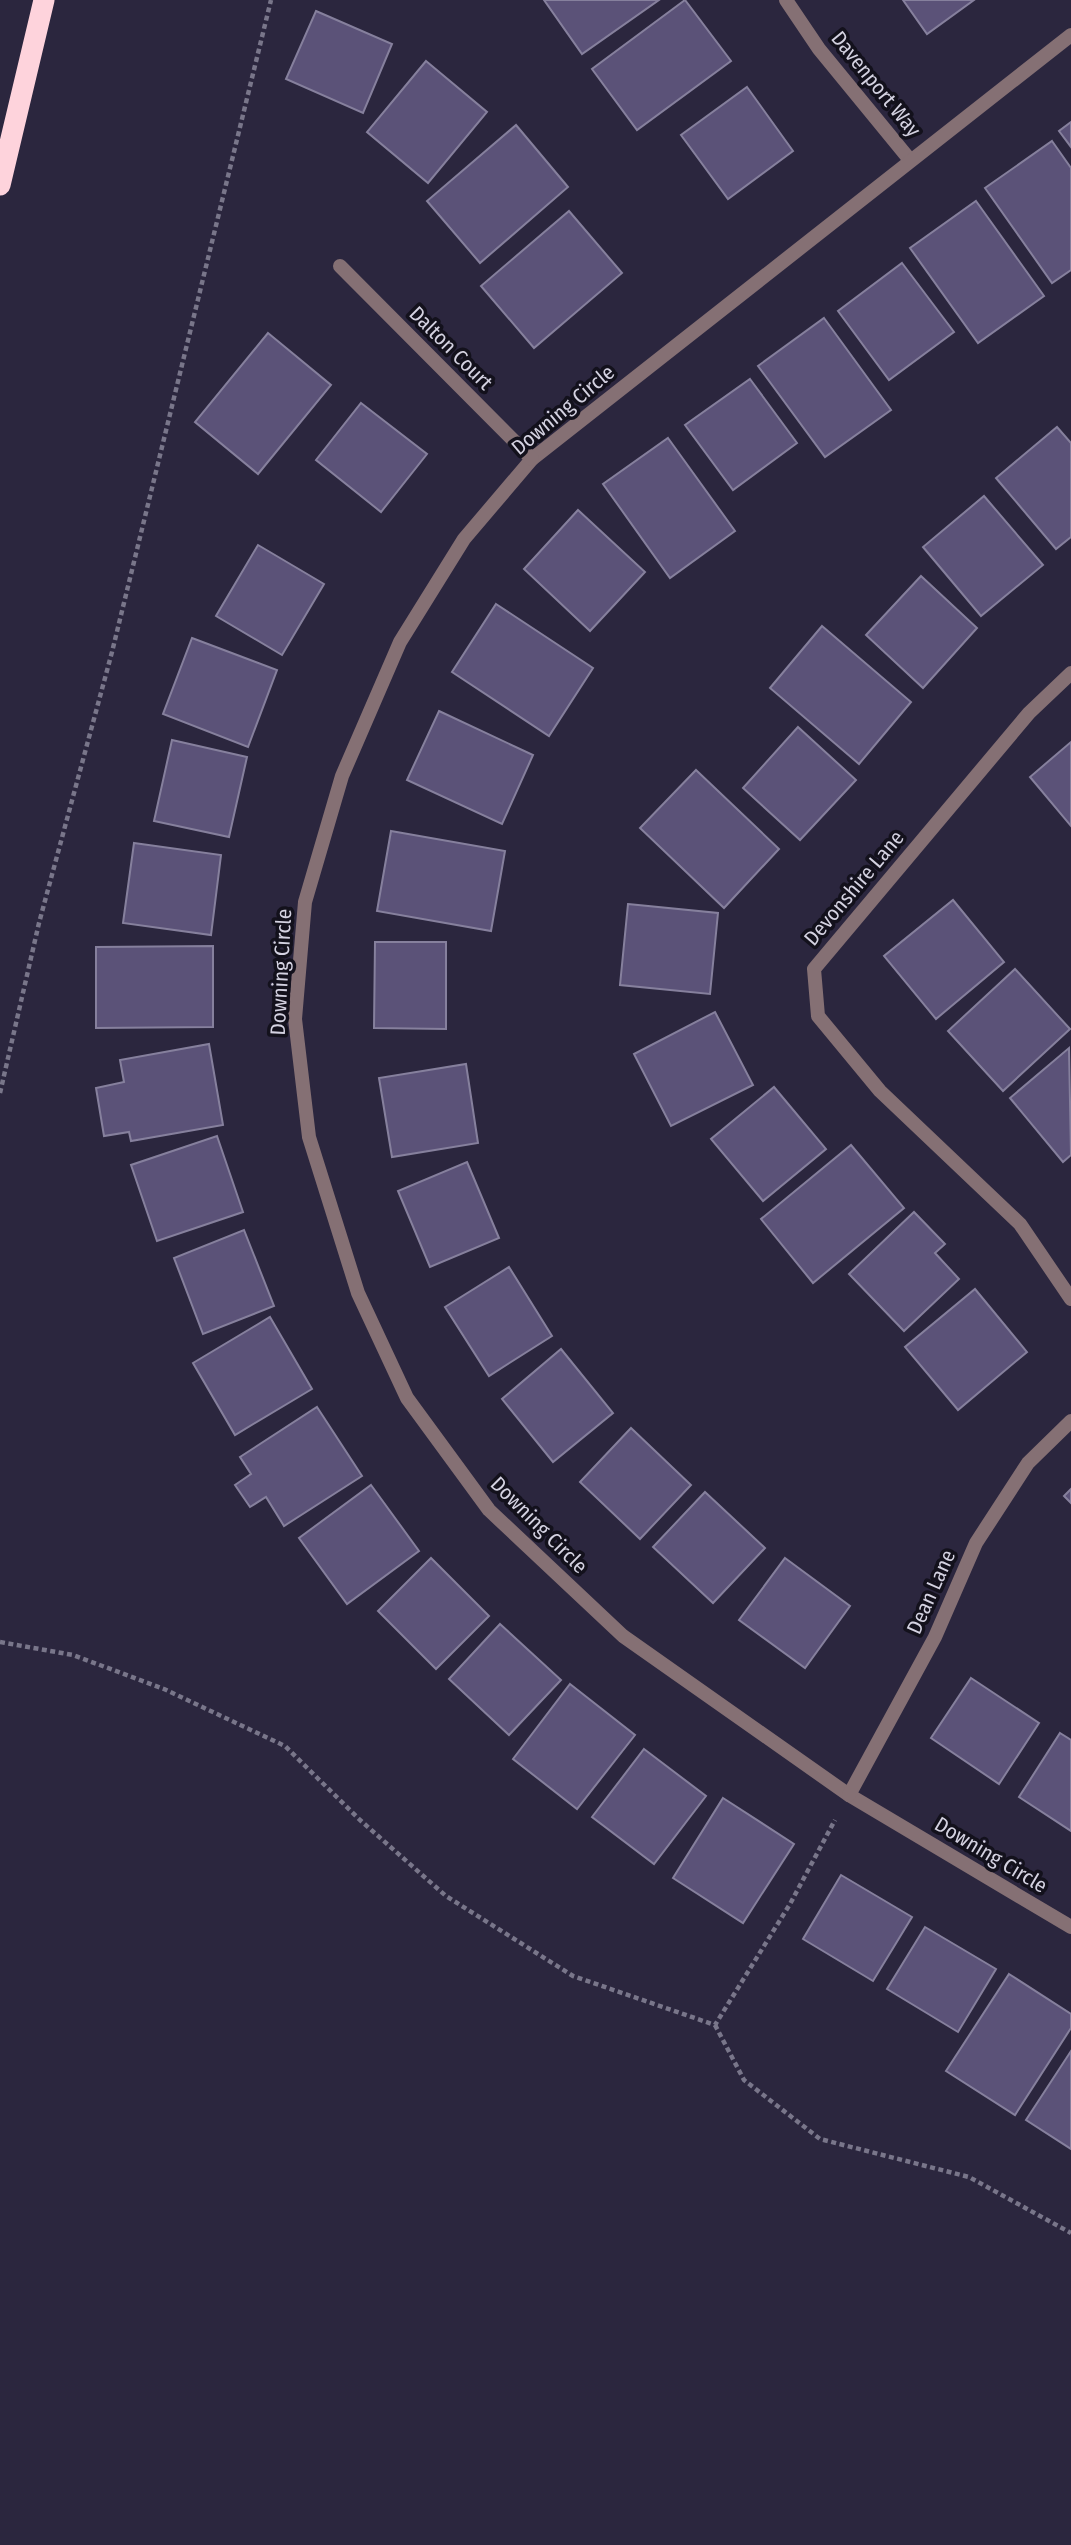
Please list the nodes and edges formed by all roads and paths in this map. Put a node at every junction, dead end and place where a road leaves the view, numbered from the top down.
1 (44, 0) edge
2 (271, 0) edge
3 (786, 0) edge
4 (1071, 35) edge
5 (910, 160) junction
6 (0, 185) edge
7 (340, 266) dead end
8 (532, 459) junction
9 (1071, 673) edge
10 (0, 1093) edge
11 (1071, 1299) edge
12 (1071, 1421) edge
13 (0, 1643) edge
14 (849, 1795) junction
15 (1071, 1927) edge
16 (715, 2025) junction
17 (1071, 2233) edge

1 - 6 highway
2 - 10 path
3 - 5 street, Davenport Way
4 - 5 street, Downing Circle
5 - 8 street, Downing Circle
7 - 8 street, Dalton Court
8 - 14 street, Downing Circle
9 - 11 street, Devonshire Lane
12 - 14 street, Dean Lane
13 - 16 path
14 - 15 street, Downing Circle
14 - 16 path
16 - 17 path

